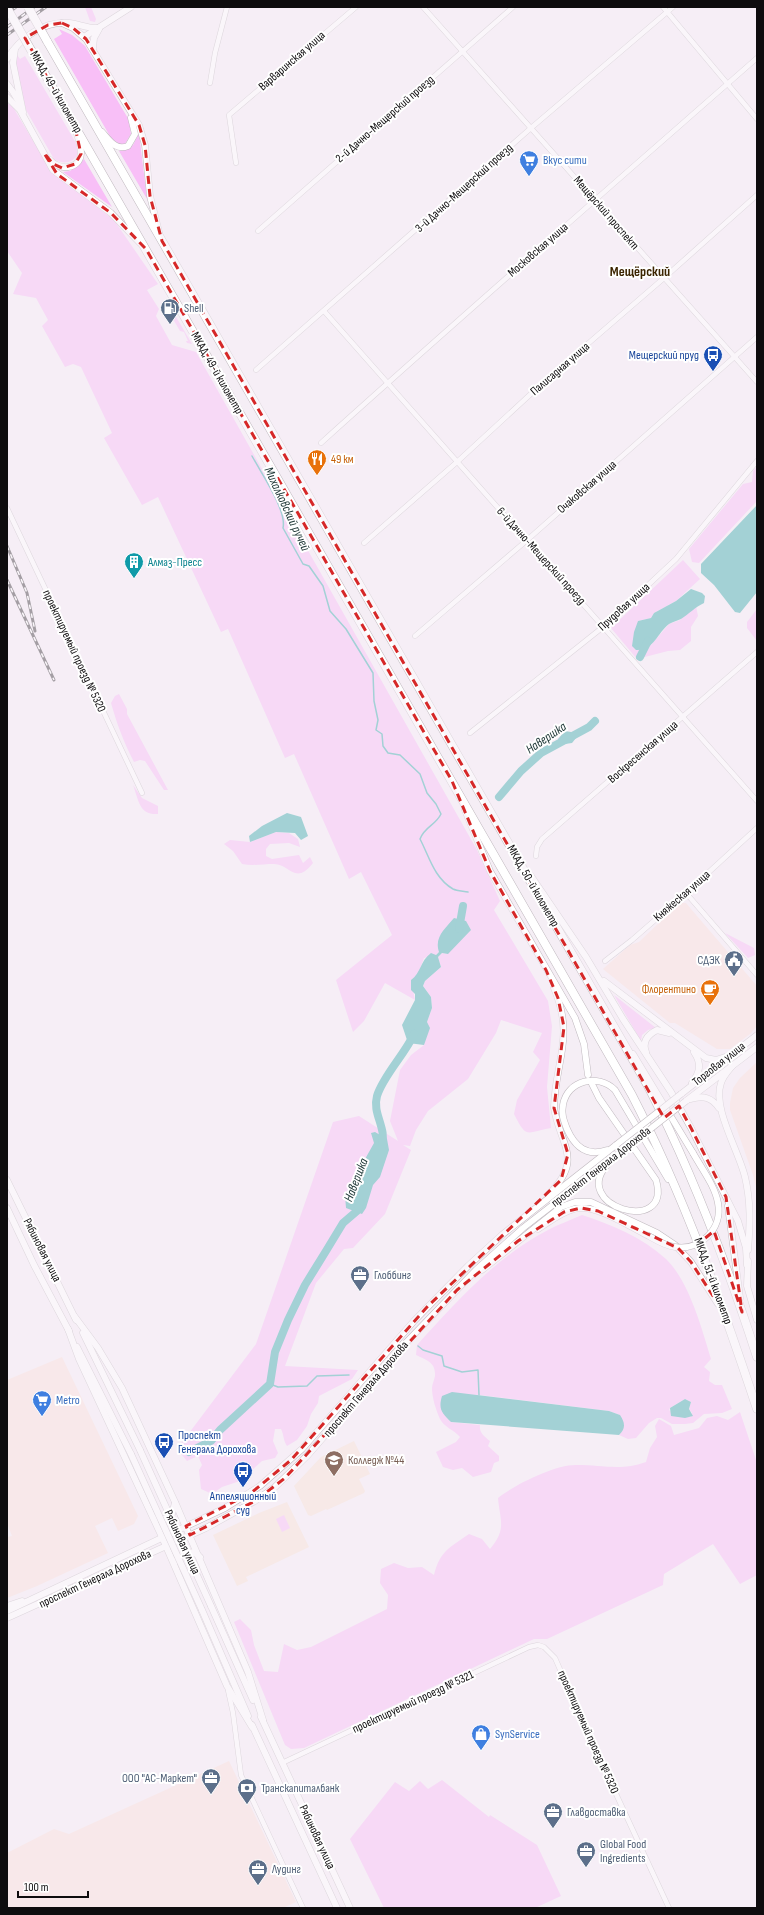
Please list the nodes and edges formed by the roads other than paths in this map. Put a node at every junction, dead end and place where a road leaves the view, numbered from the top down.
1 (28, 7) edge
2 (131, 7) edge
3 (227, 7) edge
4 (356, 7) edge
5 (423, 7) edge
6 (512, 7) edge
7 (663, 7) edge
8 (673, 7) edge
9 (7, 8) edge
10 (667, 12) junction
11 (62, 23) junction
12 (99, 28) junction
13 (84, 37) junction
14 (16, 46) junction
15 (93, 50) junction
16 (462, 51) junction
17 (757, 58) edge
18 (7, 59) edge
19 (7, 84) edge
20 (210, 84) dead end
21 (728, 84) junction
22 (7, 99) edge
23 (130, 112) junction
24 (24, 116) junction
25 (757, 119) edge
26 (92, 120) junction
27 (75, 127) junction
28 (531, 128) junction
29 (44, 153) junction
30 (236, 163) dead end
31 (757, 195) edge
32 (596, 201) junction
33 (258, 231) dead end
34 (162, 241) junction
35 (146, 249) junction
36 (664, 278) junction
37 (324, 311) junction
38 (757, 337) edge
39 (735, 357) junction
40 (256, 370) dead end
41 (757, 382) edge
42 (387, 383) junction
43 (321, 443) dead end
44 (757, 461) edge
45 (457, 462) junction
46 (7, 508) edge
47 (526, 541) junction
48 (364, 543) dead end
49 (384, 626) joint
50 (603, 627) junction
51 (368, 635) joint
52 (415, 636) dead end
53 (757, 652) edge
54 (683, 717) junction
55 (470, 733) dead end
56 (452, 781) junction
57 (142, 793) dead end
58 (757, 801) edge
59 (757, 828) edge
60 (509, 844) junction
61 (536, 856) dead end
62 (686, 893) junction
63 (605, 961) dead end
64 (546, 970) junction
65 (757, 975) edge
66 (598, 976) junction
67 (757, 1034) edge
68 (674, 1036) junction
69 (622, 1041) junction
70 (757, 1047) edge
71 (693, 1050) junction
72 (734, 1054) junction
73 (648, 1058) junction
74 (733, 1065) junction
75 (588, 1075) dead end
76 (592, 1084) dead end
77 (689, 1088) junction
78 (681, 1094) joint
79 (686, 1101) junction
80 (720, 1110) junction
81 (616, 1145) junction
82 (679, 1148) joint
83 (621, 1152) junction
84 (662, 1156) joint
85 (7, 1180) edge
86 (726, 1197) junction
87 (682, 1201) junction
88 (7, 1208) edge
89 (530, 1212) junction
90 (518, 1241) junction
91 (747, 1265) junction
92 (457, 1290) junction
93 (742, 1312) junction
94 (726, 1316) junction
95 (75, 1317) junction
96 (757, 1320) edge
97 (68, 1329) junction
98 (757, 1357) edge
99 (757, 1409) edge
100 (175, 1502) junction
101 (150, 1512) junction
102 (186, 1526) junction
103 (190, 1535) junction
104 (162, 1537) junction
105 (165, 1546) junction
106 (201, 1559) junction
107 (176, 1571) junction
108 (66, 1583) junction
109 (7, 1606) edge
110 (7, 1611) edge
111 (7, 1618) edge
112 (544, 1647) joint
113 (227, 1686) junction
114 (262, 1720) junction
115 (252, 1727) junction
116 (282, 1763) junction
117 (303, 1908) edge
118 (337, 1908) edge
119 (350, 1908) edge
120 (669, 1908) edge

1 - 26 highway, МКАД, 49-й километр, bridge
2 - 12 main road
3 - 20 street
4 - 30 street, Варваринская улица
5 - 16 street, Мещёрский проспект
6 - 16 street, 2-й Дачно-Мещерский проезд
7 - 10 street
8 - 10 street, 3-й Дачно-Мещерский проезд
9 - 27 highway, МКАД, 49-й километр, bridge
10 - 21 street
10 - 28 street, 3-й Дачно-Мещерский проезд
11 - 12 main road
11 - 13 main road
11 - 14 main road
12 - 13 main road
12 - 15 main road
13 - 15 main road
14 - 18 main road
14 - 24 main road
15 - 23 main road
16 - 28 street, Мещёрский проспект
16 - 33 street, 2-й Дачно-Мещерский проезд
17 - 21 street, Московская улица
19 - 24 main road
21 - 25 street
21 - 32 street, Московская улица
22 - 24 main road
23 - 26 main road
23 - 34 main road
24 - 29 main road
26 - 34 highway, МКАД, 49-й километр
27 - 29 main road
27 - 35 highway, МКАД, 49-й километр
28 - 32 street, Мещёрский проспект
28 - 37 street, 3-й Дачно-Мещерский проезд
29 - 35 main road
31 - 36 street, Палисадная улица
32 - 36 street, Мещёрский проспект
32 - 42 street, Московская улица
34 - 49 highway, МКАД, 49-й километр
35 - 51 highway, МКАД, 49-й километр
36 - 39 street, Мещёрский проспект
36 - 45 street, Палисадная улица
37 - 40 street, 3-й Дачно-Мещерский проезд
37 - 42 street, 6-й Дачно-Мещерский проезд
38 - 39 street, Очаковская улица
39 - 41 street, Мещёрский проспект
39 - 47 street, Очаковская улица
42 - 43 street, Московская улица
42 - 45 street, 6-й Дачно-Мещерский проезд
44 - 50 street, Прудовая улица
45 - 47 street, 6-й Дачно-Мещерский проезд
45 - 48 street, Палисадная улица
46 - 57 street, проектируемый проезд № 5320
47 - 50 street, 6-й Дачно-Мещерский проезд
47 - 52 street, Очаковская улица
49 - 60 highway, МКАД, 50-й километр
50 - 54 street, 6-й Дачно-Мещерский проезд
50 - 55 street, Прудовая улица
51 - 56 highway, МКАД, 50-й километр
53 - 54 street, Воскресенская улица
54 - 58 street, 6-й Дачно-Мещерский проезд
54 - 61 street, Воскресенская улица
56 - 64 main road
56 - 84 highway, МКАД, 50-й километр
59 - 62 street, Княжеская улица
60 - 66 main road
60 - 69 highway, МКАД, 50-й километр
62 - 63 street, Княжеская улица
62 - 65 street
64 - 75 main road
64 - 89 main road
66 - 68 main road
66 - 73 main road
67 - 72 main road, Торговая улица
68 - 71 main road
68 - 73 main road
69 - 82 highway, МКАД, 50-й километр
69 - 90 main road, bridge
70 - 74 main road, Торговая улица
71 - 72 main road
71 - 77 main road
72 - 77 main road, Торговая улица
73 - 86 main road
74 - 79 main road, Торговая улица
74 - 80 main road
76 - 83 main road
77 - 78 main road, Торговая улица
78 - 81 main road, проспект Генерала Дорохова, bridge
79 - 80 main road
79 - 83 main road, проспект Генерала Дорохова, bridge
80 - 91 main road
81 - 87 main road
81 - 89 main road, проспект Генерала Дорохова
82 - 93 highway, МКАД, 51-й километр
83 - 92 main road, проспект Генерала Дорохова
84 - 87 highway, МКАД, 51-й километр
85 - 95 main road, Рябиновая улица
86 - 91 main road
86 - 93 main road
87 - 94 highway, МКАД, 51-й километр
88 - 97 main road, Рябиновая улица
89 - 102 main road, проспект Генерала Дорохова
90 - 92 main road
90 - 94 main road
91 - 96 main road
92 - 103 main road, проспект Генерала Дорохова
93 - 98 highway, МКАД, 51-й километр
94 - 99 highway, МКАД, 51-й километр
95 - 100 main road
95 - 114 main road, Рябиновая улица, bridge
97 - 101 main road
97 - 115 main road, Рябиновая улица, bridge
100 - 101 main road
100 - 102 main road
101 - 104 main road
102 - 103 main road
102 - 104 main road, проспект Генерала Дорохова
103 - 105 main road, проспект Генерала Дорохова
103 - 106 main road
104 - 105 main road
104 - 108 main road, проспект Генерала Дорохова
105 - 107 main road
105 - 111 main road, проспект Генерала Дорохова
106 - 107 main road
106 - 114 main road
107 - 113 main road
108 - 109 main road, проспект Генерала Дорохова
108 - 110 main road, проспект Генерала Дорохова
112 - 116 street, проектируемый проезд № 5321
112 - 120 street, проектируемый проезд № 5320
113 - 115 main road
113 - 117 street
114 - 116 main road, Рябиновая улица
115 - 118 main road, Рябиновая улица
116 - 119 main road, Рябиновая улица

